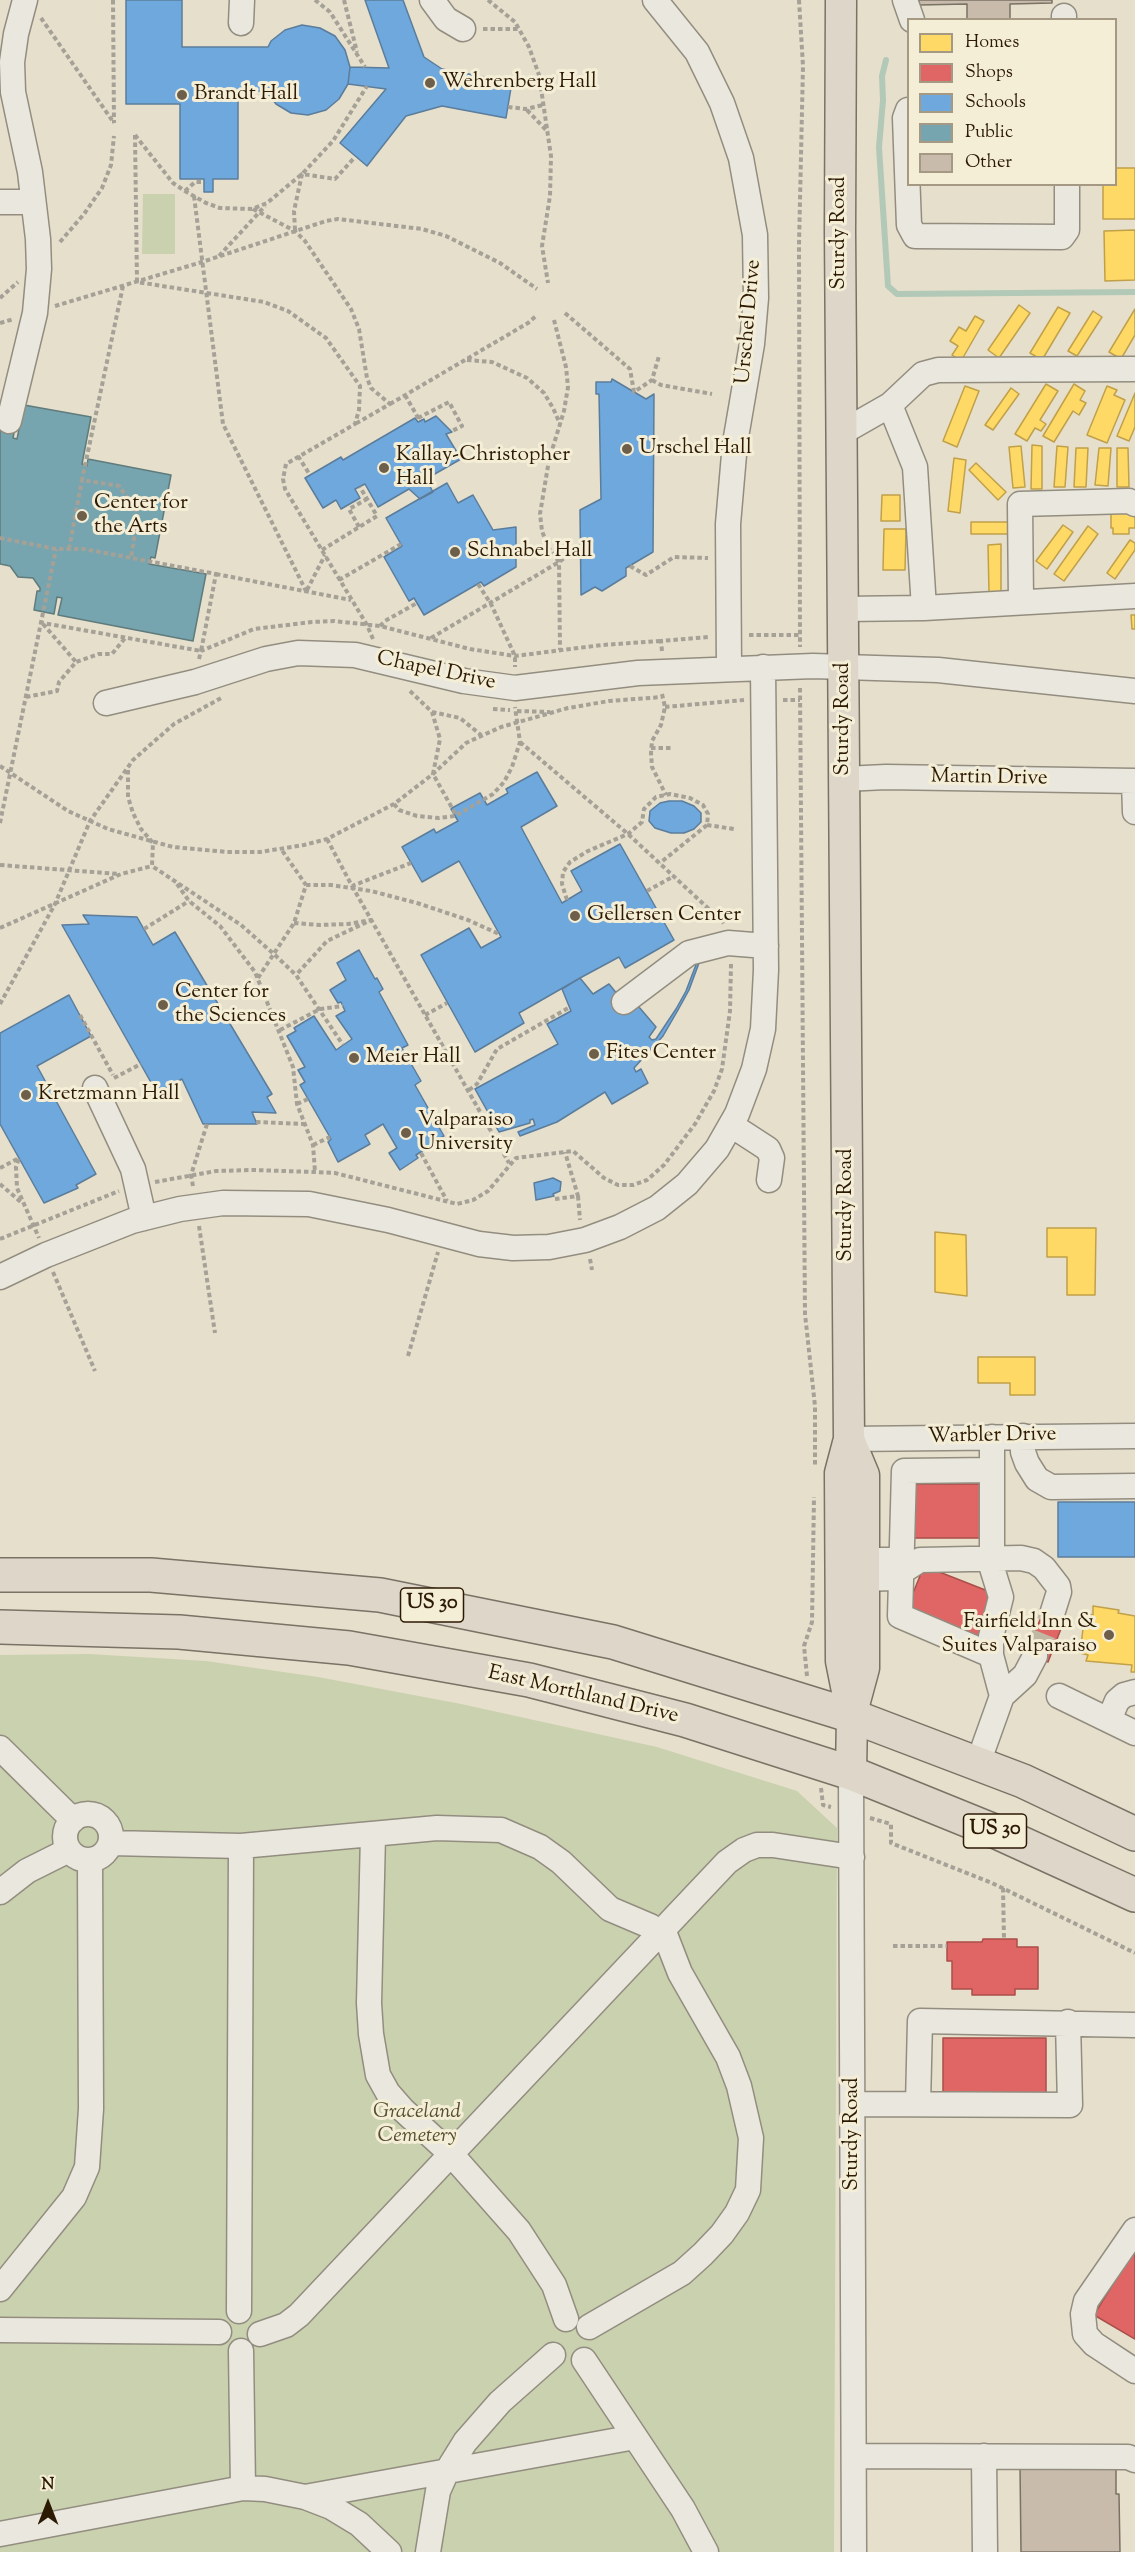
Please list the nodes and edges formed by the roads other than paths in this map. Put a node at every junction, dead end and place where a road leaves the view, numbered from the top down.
1 (432, 0) edge
2 (655, 0) edge
3 (841, 0) edge
4 (905, 0) edge
5 (30, 4) edge
6 (911, 18) edge
7 (463, 28) road end
8 (907, 114) edge
9 (907, 172) edge
10 (908, 186) edge
11 (1067, 186) edge
12 (0, 202) edge
13 (33, 202) junction
14 (1135, 369) edge
15 (890, 405) junction
16 (9, 421) dead end
17 (841, 433) junction
18 (1135, 504) edge
19 (1135, 596) edge
20 (1021, 602) junction
21 (924, 608) junction
22 (843, 609) junction
23 (843, 666) junction
24 (763, 667) junction
25 (729, 668) junction
26 (1135, 691) edge
27 (106, 703) dead end
28 (844, 779) junction
29 (1135, 781) edge
30 (1135, 812) edge
31 (765, 946) junction
32 (624, 1002) dead end
33 (105, 1083) road end
34 (731, 1125) junction
35 (769, 1180) dead end
36 (144, 1218) junction
37 (0, 1277) edge
38 (1023, 1436) junction
39 (1135, 1436) edge
40 (992, 1437) junction
41 (849, 1439) junction
42 (992, 1470) junction
43 (1135, 1486) edge
44 (993, 1559) junction
45 (864, 1569) junction
46 (903, 1570) junction
47 (0, 1575) edge
48 (1053, 1611) tunnel mouth
49 (0, 1627) edge
50 (991, 1655) junction
51 (1035, 1656) tunnel mouth
52 (1135, 1692) edge
53 (1002, 1696) junction
54 (1059, 1696) dead end
55 (852, 1716) junction
56 (1109, 1720) junction
57 (1135, 1733) edge
58 (0, 1748) edge
59 (978, 1763) junction
60 (851, 1773) junction
61 (73, 1820) junction
62 (1135, 1834) edge
63 (373, 1835) junction
64 (111, 1843) junction
65 (241, 1846) junction
66 (80, 1855) junction
67 (852, 1857) junction
68 (0, 1892) edge
69 (1135, 1895) edge
70 (661, 1932) junction
71 (1068, 2022) junction
72 (1135, 2025) edge
73 (853, 2104) junction
74 (918, 2104) junction
75 (451, 2154) junction
76 (1135, 2230) edge
77 (0, 2289) edge
78 (239, 2311) junction
79 (566, 2319) junction
80 (589, 2327) junction
81 (0, 2330) edge
82 (219, 2332) junction
83 (260, 2334) junction
84 (241, 2351) junction
85 (553, 2355) junction
86 (584, 2360) junction
87 (1135, 2371) edge
88 (635, 2437) junction
89 (854, 2456) junction
90 (984, 2456) junction
91 (1135, 2460) edge
92 (447, 2471) junction
93 (243, 2488) junction
94 (305, 2497) junction
95 (0, 2534) edge
96 (389, 2552) edge
97 (428, 2552) edge
98 (706, 2552) edge
99 (854, 2552) edge
100 (985, 2552) edge

1 - 7 street
2 - 25 street, Urschel Drive
3 - 17 main road, Sturdy Road
4 - 6 street
5 - 13 street
8 - 9 street
10 - 11 street
12 - 13 street
13 - 16 street
14 - 15 street
15 - 17 street
15 - 21 street
17 - 22 main road, Sturdy Road
18 - 20 street
19 - 20 street
20 - 21 street
21 - 22 street
22 - 23 main road, Sturdy Road
23 - 24 street, Chapel Drive
23 - 26 street, Chapel Drive
23 - 28 main road, Sturdy Road
24 - 25 street, Chapel Drive
24 - 31 street
25 - 27 street, Chapel Drive
28 - 29 street, Martin Drive
28 - 41 main road, Sturdy Road
29 - 30 street
31 - 32 street
31 - 34 street
33 - 36 street
34 - 35 street
34 - 36 street
36 - 37 street
38 - 39 street, Warbler Drive
38 - 40 street, Warbler Drive
38 - 43 street
40 - 41 street, Warbler Drive
40 - 42 street
41 - 45 main road, Sturdy Road
41 - 55 main road, Sturdy Road
42 - 44 street
42 - 46 street
44 - 46 street
44 - 48 street
44 - 50 street
45 - 46 street
45 - 55 main road, Sturdy Road
46 - 50 street
47 - 55 highway, US 30
49 - 60 highway, East Morthland Drive / US 30
50 - 53 street
51 - 53 street
52 - 56 street
53 - 59 street
54 - 56 street
55 - 59 highway, US 30
55 - 60 main road, Sturdy Road
56 - 57 street
58 - 61 street
59 - 62 highway, US 30
60 - 67 street, Sturdy Road
60 - 69 highway, East Morthland Drive / US 30
61 - 64 street
61 - 66 street
63 - 65 street
63 - 70 street
63 - 75 street
64 - 65 street
64 - 66 street
65 - 78 street
66 - 68 street
66 - 77 street
67 - 70 street
67 - 73 street, Sturdy Road
70 - 75 street
70 - 80 street
71 - 72 street
71 - 74 street
71 - 74 street
73 - 74 street
73 - 89 street, Sturdy Road
75 - 79 street
75 - 83 street
76 - 87 street
78 - 82 street
78 - 83 street
79 - 80 street
79 - 85 street
80 - 86 street
81 - 82 street
82 - 84 street
83 - 84 street
84 - 93 street
85 - 86 street
85 - 92 street
86 - 88 street
88 - 92 street
88 - 98 street
89 - 90 street
89 - 99 street, Sturdy Road
90 - 91 street
90 - 100 street
92 - 94 street
92 - 97 street
93 - 94 street
93 - 95 street
94 - 96 street

